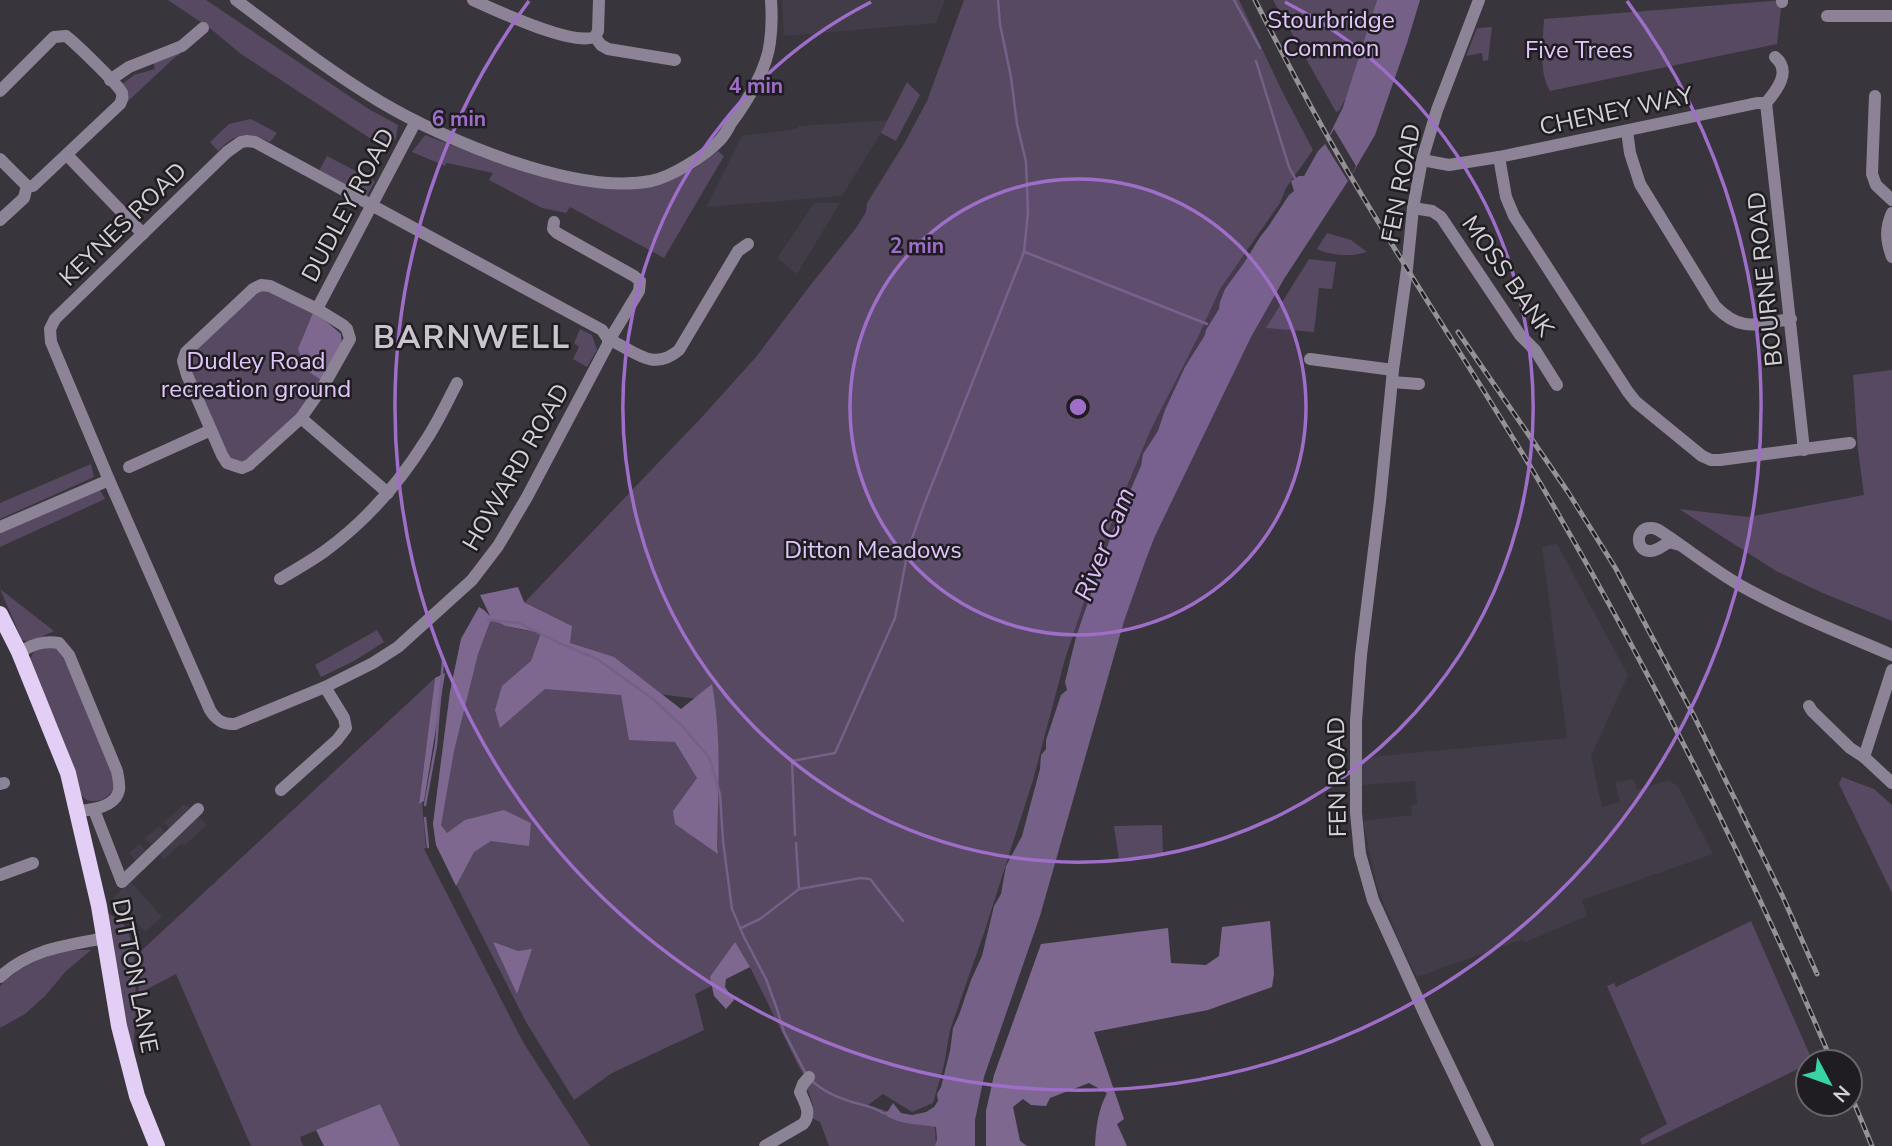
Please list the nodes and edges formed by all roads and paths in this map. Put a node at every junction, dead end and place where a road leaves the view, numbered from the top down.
1 (236, 0) edge
2 (473, 0) edge
3 (600, 0) edge
4 (771, 0) edge
5 (1479, 0) edge
6 (1827, 16) dead end
7 (1892, 16) edge
8 (203, 28) dead end
9 (595, 37) junction
10 (1774, 57) dead end
11 (675, 60) dead end
12 (110, 79) junction
13 (0, 91) edge
14 (1875, 96) dead end
15 (1766, 103) junction
16 (416, 121) junction
17 (1627, 131) junction
18 (67, 155) junction
19 (1499, 157) junction
20 (0, 159) edge
21 (1422, 160) junction
22 (11, 170) junction
23 (0, 180) edge
24 (27, 186) junction
25 (1892, 200) edge
26 (372, 205) junction
27 (1413, 208) junction
28 (1892, 213) edge
29 (0, 220) edge
30 (554, 222) dead end
31 (143, 234) junction
32 (748, 244) dead end
33 (1892, 257) edge
34 (317, 309) junction
35 (1791, 319) junction
36 (608, 339) junction
37 (1310, 359) dead end
38 (1392, 376) junction
39 (457, 383) dead end
40 (1419, 384) dead end
41 (1557, 385) dead end
42 (301, 418) junction
43 (211, 430) junction
44 (1850, 443) dead end
45 (1804, 450) junction
46 (129, 467) dead end
47 (108, 480) junction
48 (388, 493) junction
49 (0, 527) edge
50 (1657, 530) junction
51 (1681, 545) junction
52 (1660, 548) junction
53 (279, 580) dead end
54 (1, 619) edge
55 (19, 652) junction
56 (1892, 655) edge
57 (1892, 670) edge
58 (325, 687) junction
59 (1809, 706) dead end
60 (1864, 757) junction
61 (1892, 783) edge
62 (281, 790) dead end
63 (199, 809) dead end
64 (86, 811) junction
65 (33, 863) dead end
66 (0, 875) edge
67 (105, 939) junction
68 (2, 972) edge
69 (808, 1077) dead end
70 (157, 1146) edge
71 (765, 1146) edge
72 (1488, 1146) edge

1 - 16 street
2 - 9 street
3 - 9 street
4 - 16 street
5 - 21 street, FEN ROAD
6 - 7 street
8 - 12 street
9 - 11 street
10 - 15 street
12 - 13 street
12 - 18 street
14 - 25 street
15 - 17 street, CHENEY WAY
15 - 35 street, BOURNE ROAD
16 - 26 street, DUDLEY ROAD
17 - 19 street, CHENEY WAY
17 - 35 street
18 - 24 street
18 - 31 street
19 - 21 street, CHENEY WAY
19 - 45 street
20 - 22 street
21 - 27 street, FEN ROAD
22 - 23 street
22 - 24 street
24 - 29 street
26 - 31 street, KEYNES ROAD
26 - 34 street, DUDLEY ROAD
26 - 36 street
27 - 38 street, FEN ROAD
27 - 41 street, MOSS BANK
28 - 33 street
30 - 36 street, HOWARD ROAD
31 - 47 street, KEYNES ROAD
32 - 36 street
34 - 42 street, DUDLEY ROAD
34 - 43 street, DUDLEY ROAD
35 - 45 street, BOURNE ROAD
36 - 58 street, HOWARD ROAD
37 - 38 street
38 - 40 street
38 - 72 street, FEN ROAD
39 - 48 street
42 - 43 street, DUDLEY ROAD
42 - 48 street
43 - 46 street
44 - 45 street
47 - 49 street
47 - 58 street, HOWARD ROAD
48 - 53 street
50 - 51 street
50 - 52 street
50 - 52 street
51 - 52 street
51 - 56 street
54 - 55 main road, DITTON LANE
55 - 64 main road, DITTON LANE
55 - 64 street
57 - 60 street
58 - 62 street
59 - 60 street
60 - 61 street
63 - 64 street
64 - 67 main road, DITTON LANE
65 - 66 street
67 - 68 street
67 - 70 main road, DITTON LANE
69 - 71 street

